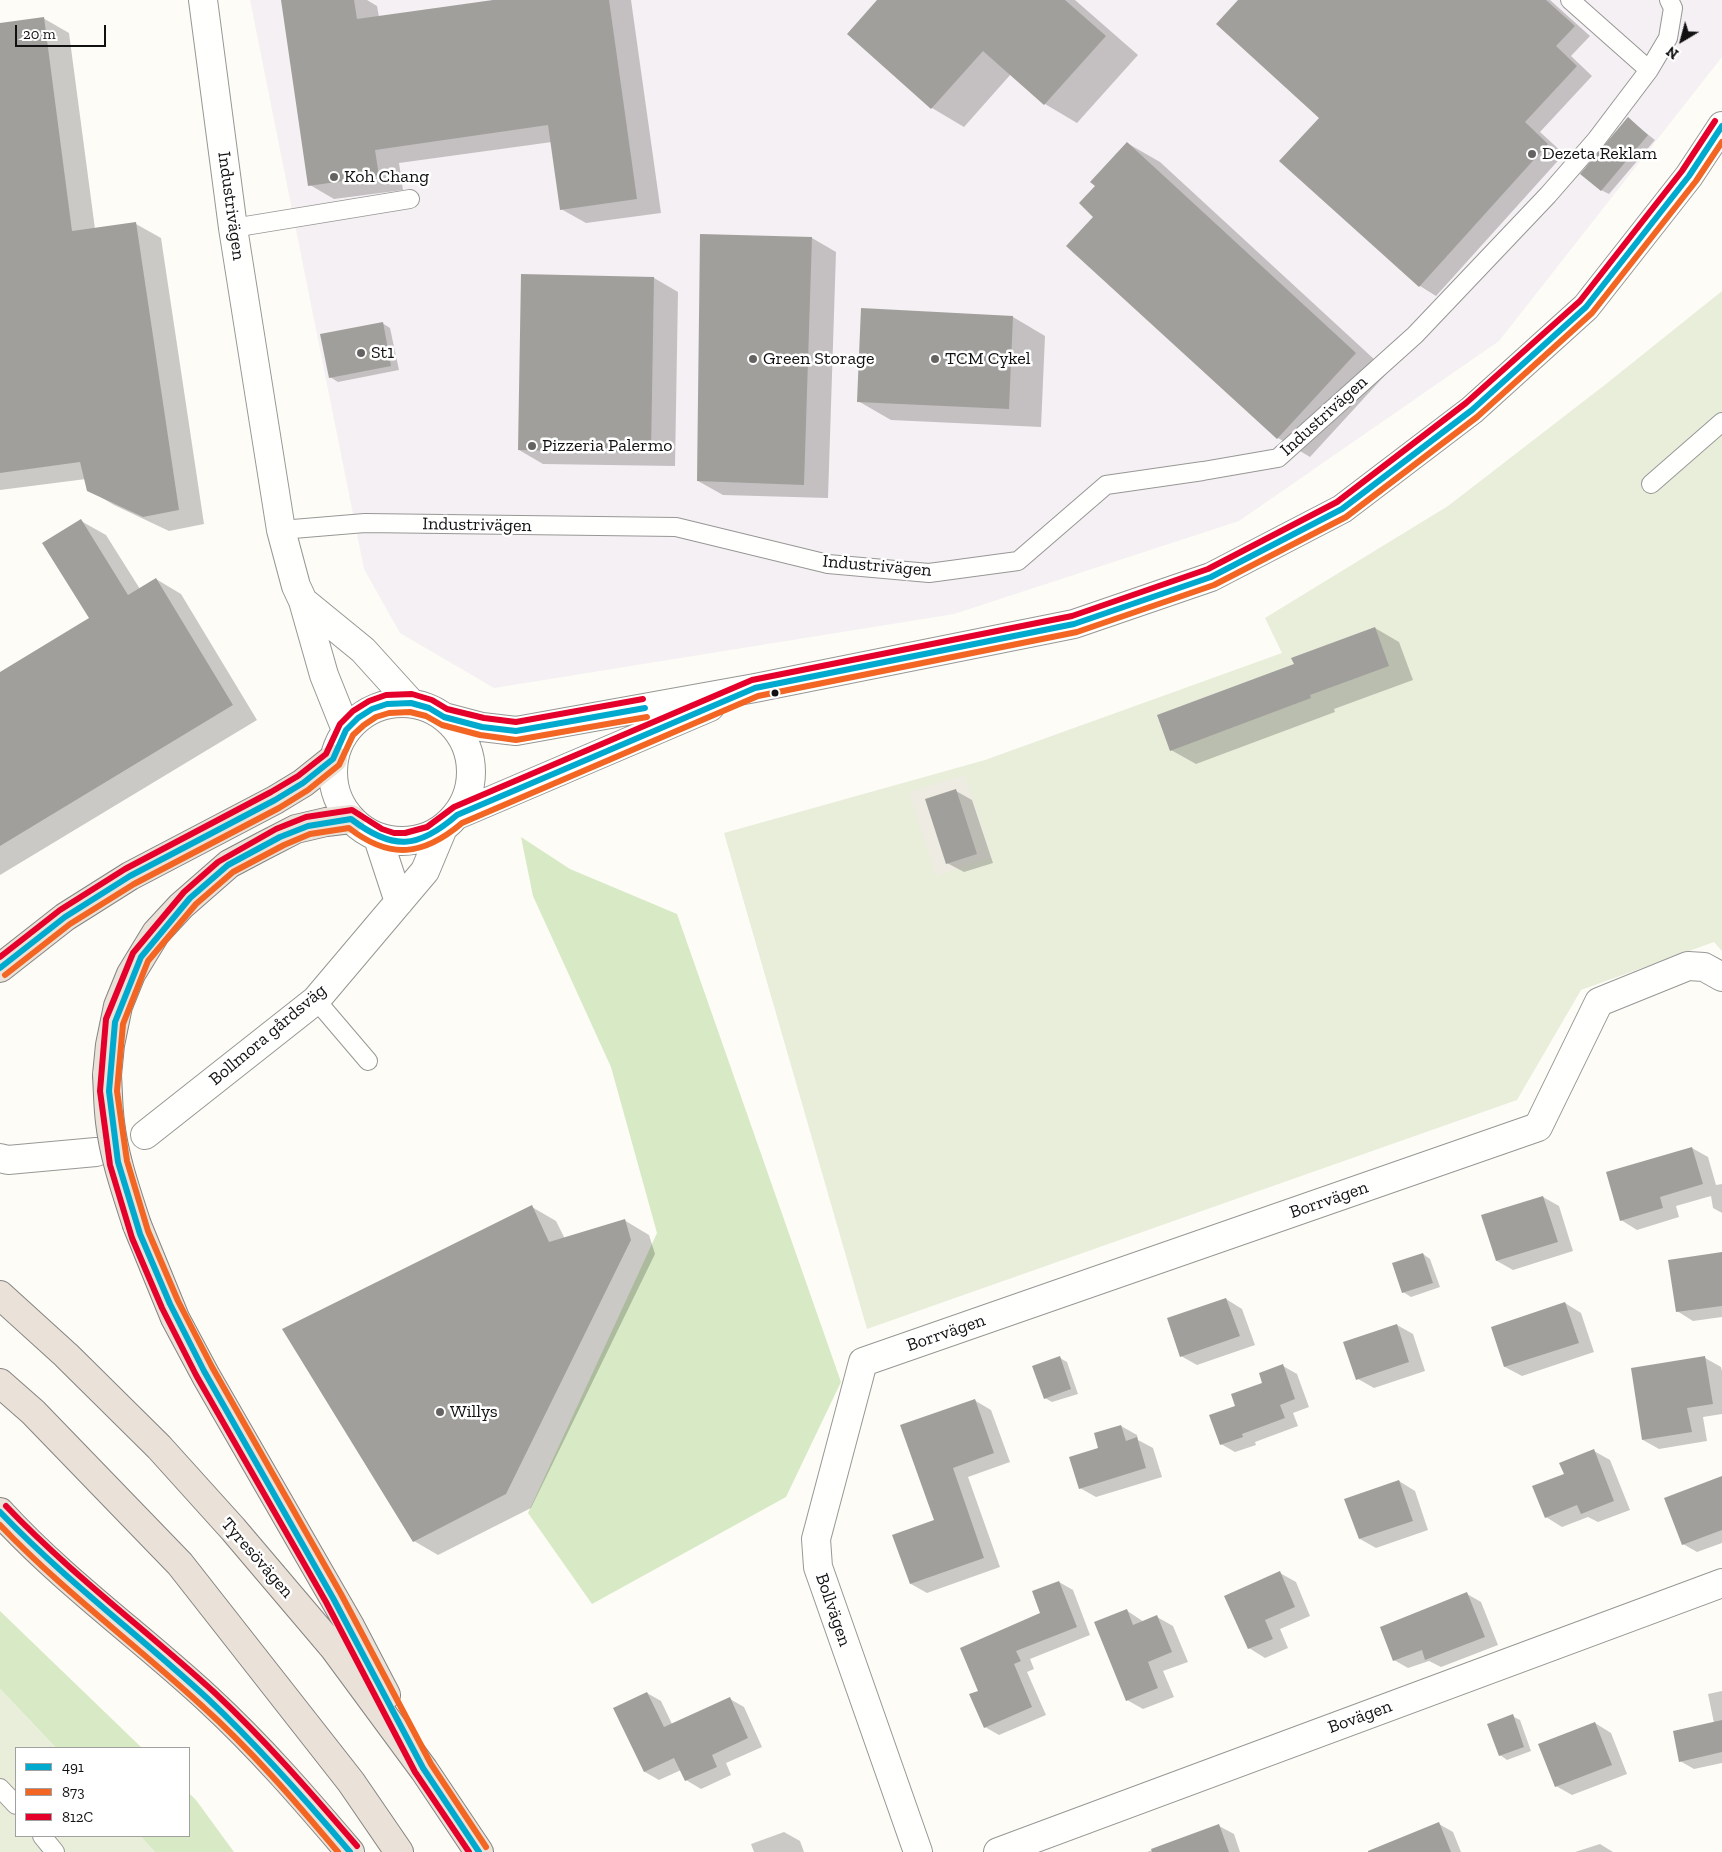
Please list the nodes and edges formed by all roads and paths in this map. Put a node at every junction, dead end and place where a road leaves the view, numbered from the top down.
1 (203, 0) edge
2 (1570, 0) edge
3 (1669, 0) edge
4 (1649, 70) junction
5 (1722, 126) edge
6 (410, 199) dead end
7 (233, 228) junction
8 (1722, 422) edge
9 (1650, 484) dead end
10 (281, 530) junction
11 (304, 601) junction
12 (755, 688) junction
13 (411, 703) junction
14 (444, 717) junction
15 (346, 730) junction
16 (334, 759) junction
17 (351, 819) junction
18 (450, 822) junction
19 (378, 838) junction
20 (399, 902) junction
21 (0, 968) edge
22 (1722, 976) edge
23 (316, 1000) junction
24 (368, 1061) dead end
25 (145, 1134) dead end
26 (96, 1152) dead end
27 (0, 1158) edge
28 (0, 1295) edge
29 (863, 1362) joint
30 (0, 1383) edge
31 (0, 1512) edge
32 (1722, 1583) edge
33 (424, 1770) junction
34 (0, 1788) edge
35 (15, 1804) edge
36 (43, 1837) edge
37 (55, 1852) edge
38 (350, 1852) edge
39 (399, 1852) edge
40 (479, 1852) edge
41 (918, 1852) edge
42 (998, 1852) edge

1 - 7 street, Industrivägen
2 - 4 lane
3 - 4 lane, Industrivägen
4 - 10 lane, Industrivägen
5 - 12 street
6 - 7 lane
7 - 10 street, Industrivägen
8 - 9 lane
10 - 11 street, Industrivägen
11 - 13 street, Industrivägen
11 - 15 street, Industrivägen
12 - 14 street
12 - 18 street
13 - 14 street
13 - 15 street
14 - 18 street
15 - 16 street
16 - 17 street
16 - 21 highway
17 - 19 street
17 - 33 highway, bridge
18 - 19 street
18 - 20 street, Bollmora gårdsväg
19 - 20 street
20 - 23 street, Bollmora gårdsväg
22 - 29 street, Borrvägen
23 - 24 lane
23 - 25 street, Bollmora gårdsväg
26 - 27 street
28 - 33 highway, Tyresövägen
29 - 41 street, Bollvägen
30 - 39 highway
31 - 38 highway
32 - 42 street, Bovägen
33 - 40 highway, Tyresövägen
34 - 35 lane
36 - 37 lane

